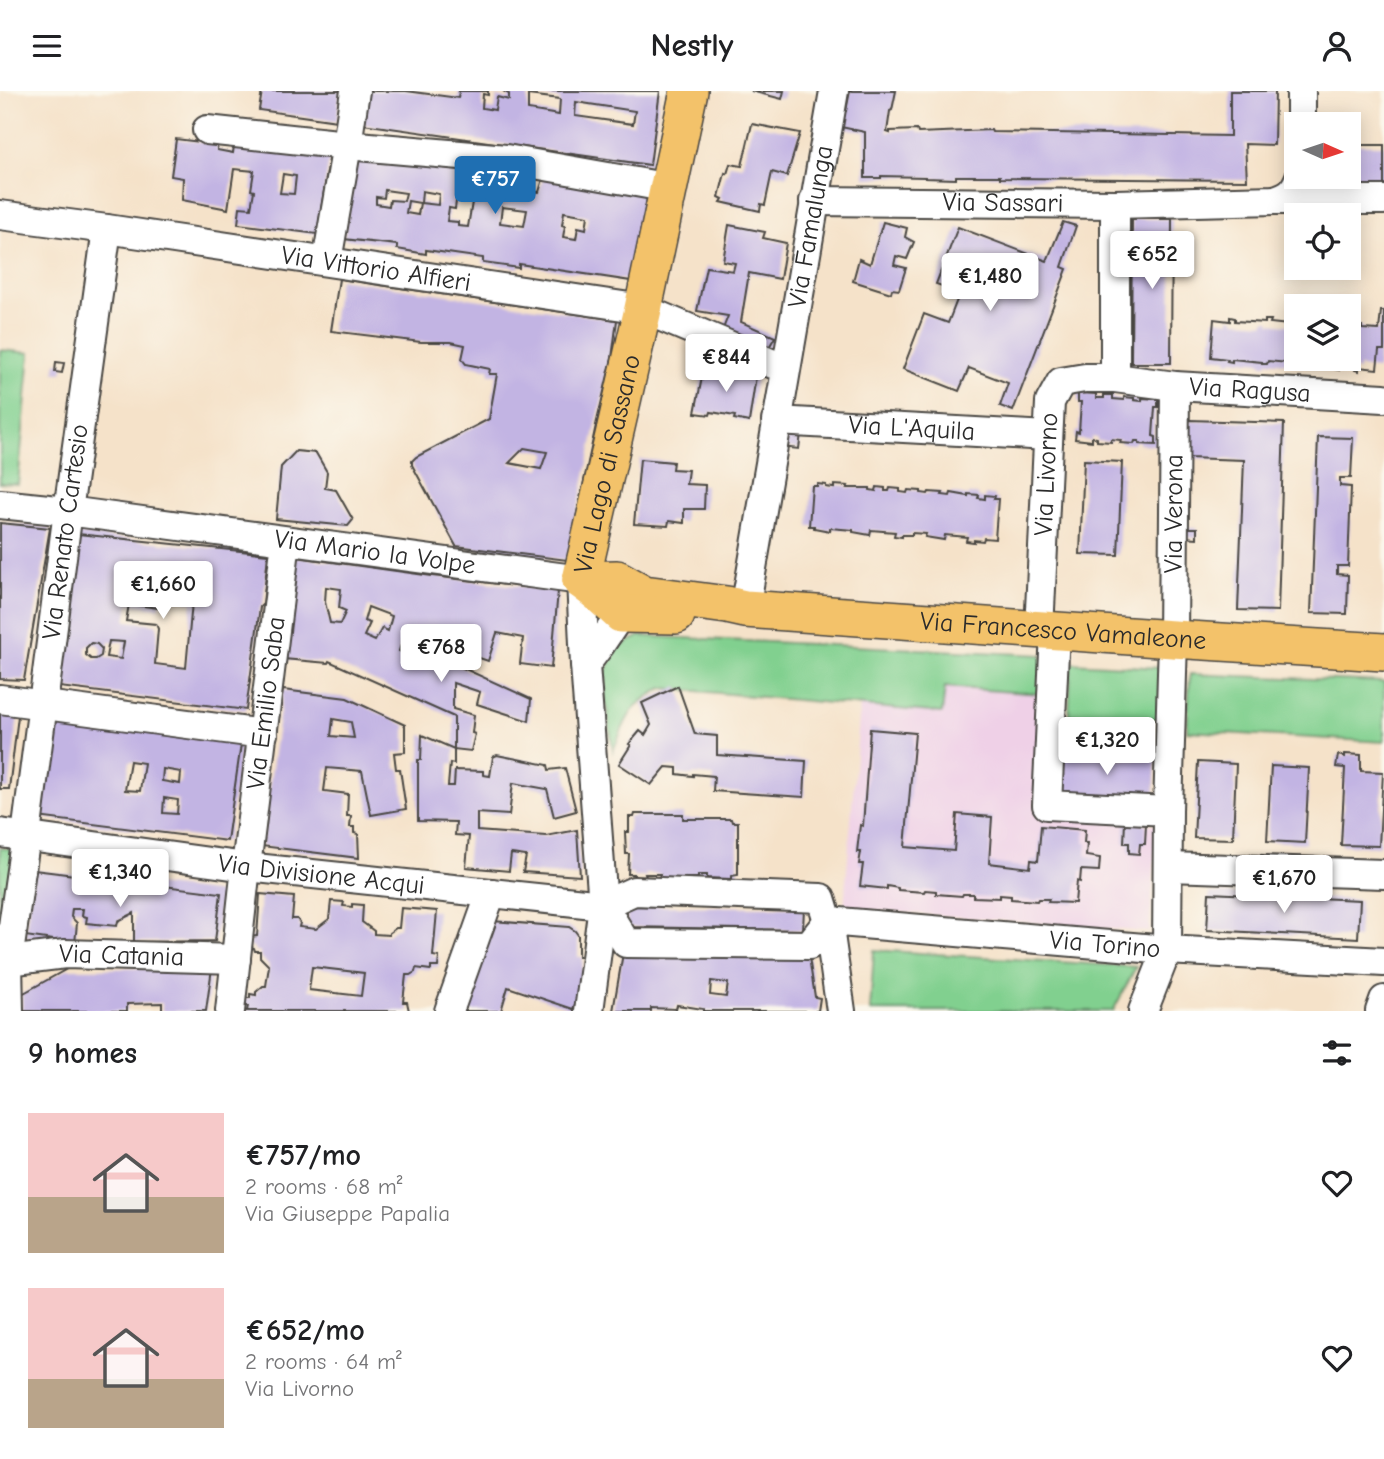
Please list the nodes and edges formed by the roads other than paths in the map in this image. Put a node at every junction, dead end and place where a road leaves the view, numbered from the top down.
1 (355, 91) edge
2 (689, 91) edge
3 (834, 91) edge
4 (1301, 91) edge
5 (1301, 112) edge
6 (207, 131) dead end
7 (347, 145) junction
8 (670, 188) junction
9 (1294, 189) edge
10 (1275, 200) junction
11 (1384, 200) edge
12 (814, 201) junction
13 (1115, 204) junction
14 (0, 215) edge
15 (107, 229) junction
16 (327, 261) junction
17 (643, 309) junction
18 (785, 369) junction
19 (1115, 378) junction
20 (1175, 386) junction
21 (1384, 398) edge
22 (776, 421) junction
23 (1048, 436) junction
24 (0, 505) edge
25 (68, 511) junction
26 (286, 541) junction
27 (581, 580) junction
28 (745, 609) junction
29 (621, 614) junction
30 (1047, 631) junction
31 (1173, 639) junction
32 (1384, 652) edge
33 (585, 664) junction
34 (0, 699) edge
35 (43, 705) junction
36 (262, 734) junction
37 (1168, 811) junction
38 (13, 834) edge
39 (246, 867) junction
40 (1168, 867) junction
41 (1384, 874) edge
42 (491, 893) junction
43 (603, 905) junction
44 (828, 921) junction
45 (1167, 950) junction
46 (4, 959) edge
47 (236, 959) junction
48 (1384, 962) edge
49 (1384, 1000) edge
50 (9, 1011) edge
51 (230, 1011) edge
52 (449, 1011) edge
53 (589, 1011) edge
54 (841, 1011) edge
55 (1143, 1011) edge
56 (1380, 1011) edge

1 - 7 street
2 - 8 main road, Via Lago di Sassano
3 - 12 street, Via Famalunga
4 - 5 street
6 - 7 street
7 - 8 street
7 - 16 street
8 - 17 main road, Via Lago di Sassano
9 - 10 street
10 - 11 street, Via Sassari
10 - 13 street, Via Sassari
12 - 13 street, Via Sassari
12 - 18 street, Via Famalunga
13 - 19 street
14 - 15 street, Via Vittorio Alfieri
15 - 16 street, Via Vittorio Alfieri
15 - 25 street, Via Renato Cartesio
16 - 17 street, Via Vittorio Alfieri
17 - 18 street, Via Vittorio Alfieri
17 - 27 main road, Via Lago di Sassano
18 - 22 street, Via Famalunga
19 - 20 street, Via Ragusa
19 - 23 street, Via Livorno
20 - 21 street, Via Ragusa
20 - 31 street, Via Verona
22 - 23 street, Via L'Aquila
22 - 28 street, Via Famalunga
23 - 30 street, Via Livorno
24 - 25 street, Via Mario la Volpe
25 - 26 street, Via Mario la Volpe
25 - 35 street, Via Renato Cartesio
26 - 27 street, Via Mario la Volpe
26 - 36 street, Via Emilio Saba
27 - 28 main road
27 - 29 main road
27 - 33 street, Via Lago di Sassano
28 - 29 main road
28 - 30 main road, Via Francesco Vamaleone
29 - 33 street
30 - 31 main road, Via Francesco Vamaleone
30 - 37 street, Via Livorno
31 - 32 main road, Via Francesco Vamaleone
31 - 37 street, Via Verona
33 - 43 street, Via Lago di Sassano
34 - 35 street
35 - 36 street
35 - 38 street, Via Renato Cartesio
36 - 39 street, Via Emilio Saba
37 - 40 street, Via Verona
38 - 39 street, Via Divisione Acqui
38 - 46 street, Via Renato Cartesio
39 - 42 street, Via Divisione Acqui
39 - 47 street, Via Emilio Saba
40 - 41 street
40 - 45 street, Via Verona
42 - 43 street, Via Divisione Acqui
42 - 52 street
43 - 44 street
43 - 44 street
43 - 53 street, Via Lago di Sassano
44 - 45 street, Via Torino
44 - 54 street
45 - 48 street, Via Torino
45 - 55 street
46 - 47 street, Via Catania
46 - 50 street, Via Renato Cartesio
47 - 51 street, Via Emilio Saba
49 - 56 street

